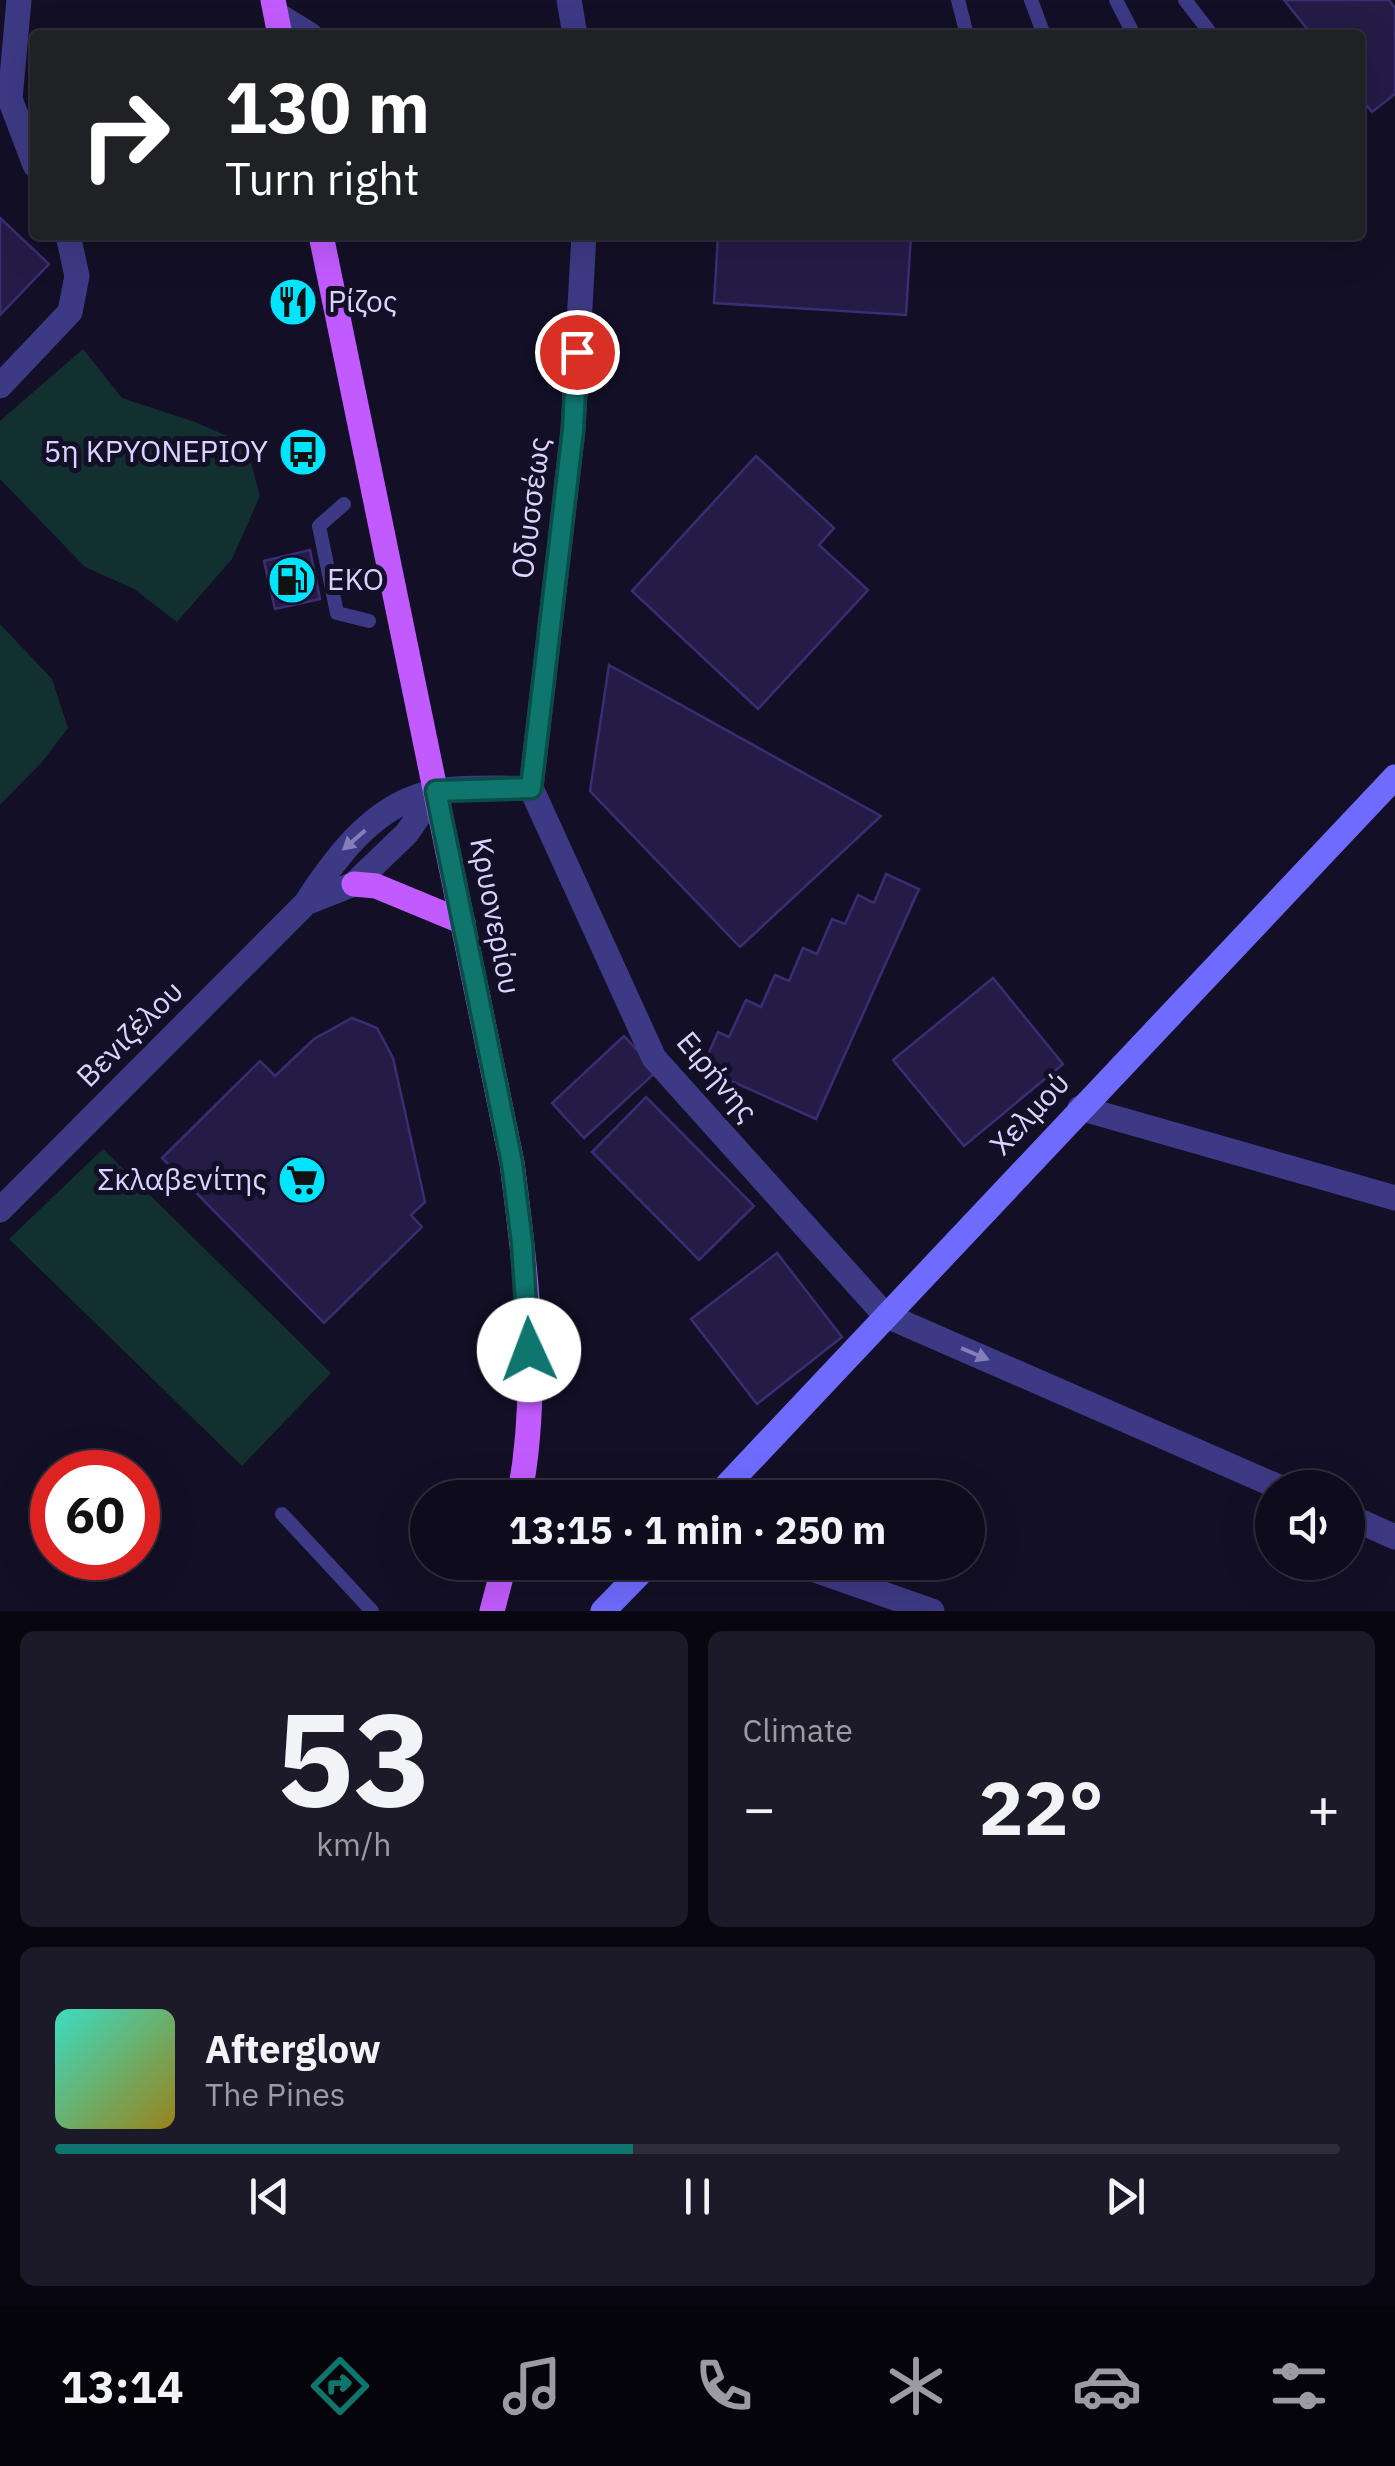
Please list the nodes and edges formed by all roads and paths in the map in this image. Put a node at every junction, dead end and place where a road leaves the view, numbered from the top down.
1 (19, 0) edge
2 (570, 0) edge
3 (958, 0) edge
4 (1031, 0) edge
5 (1116, 0) edge
6 (1185, 0) edge
7 (276, 16) edge
8 (301, 30) edge
9 (574, 30) edge
10 (966, 30) edge
11 (1042, 30) edge
12 (1131, 30) edge
13 (1208, 30) edge
14 (3, 96) edge
15 (30, 154) edge
16 (69, 240) edge
17 (322, 240) edge
18 (584, 240) edge
19 (0, 386) edge
20 (344, 504) dead end
21 (369, 621) dead end
22 (1395, 777) edge
23 (531, 788) junction
24 (436, 791) junction
25 (354, 884) junction
26 (306, 903) junction
27 (463, 922) junction
28 (1080, 1108) junction
29 (1395, 1198) edge
30 (0, 1210) edge
31 (885, 1316) junction
32 (1255, 1477) edge
33 (522, 1480) edge
34 (732, 1480) edge
35 (282, 1514) dead end
36 (1365, 1524) edge
37 (1395, 1537) edge
38 (500, 1580) edge
39 (633, 1580) edge
40 (843, 1580) edge
41 (372, 1611) edge
42 (492, 1611) edge
43 (602, 1611) edge
44 (932, 1611) edge

1 - 14 street
2 - 9 street
3 - 10 lane
4 - 11 lane
5 - 12 lane
6 - 13 lane
7 - 8 street
14 - 15 street
16 - 19 street
17 - 24 main road, Κρυονερίου
18 - 23 street, Οδυσσέως
20 - 21 lane
22 - 28 street, Χελμού
23 - 24 street
23 - 31 street, Ειρήνης
24 - 25 street, Βενιζέλου
24 -> 26 street, Βενιζέλου
24 - 27 main road, Κρυονερίου
25 - 26 street, Βενιζέλου
25 - 27 main road
26 - 30 street, Βενιζέλου
27 - 33 main road, Κρυονερίου
28 - 29 street
28 - 31 street, Χελμού
31 -> 32 street
31 - 34 street, Χελμού
35 - 41 lane
36 - 37 street
38 - 42 main road
39 - 43 street
40 - 44 street

